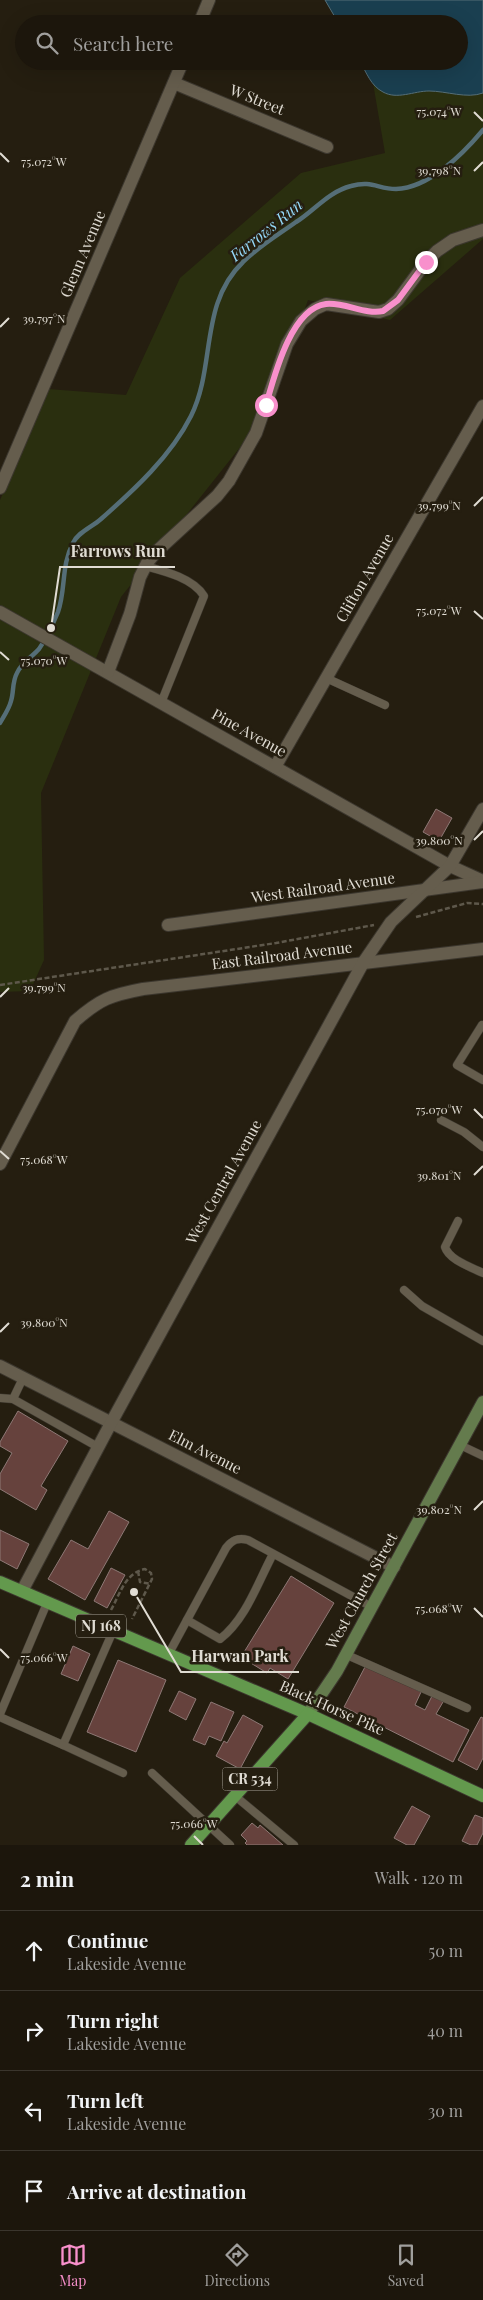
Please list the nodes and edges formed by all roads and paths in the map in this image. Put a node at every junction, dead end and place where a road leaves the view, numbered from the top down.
1 (209, 0) edge
2 (203, 15) edge
3 (179, 70) edge
4 (174, 83) junction
5 (327, 146) dead end
6 (483, 230) edge
7 (483, 406) edge
8 (0, 488) edge
9 (145, 566) junction
10 (0, 612) edge
11 (108, 672) junction
12 (326, 678) junction
13 (161, 703) junction
14 (385, 705) dead end
15 (275, 767) junction
16 (483, 809) edge
17 (450, 866) junction
18 (483, 882) edge
19 (422, 891) junction
20 (483, 904) edge
21 (391, 922) junction
22 (168, 925) dead end
23 (483, 949) edge
24 (363, 963) junction
25 (0, 985) edge
26 (483, 1026) edge
27 (483, 1080) edge
28 (441, 1120) dead end
29 (483, 1147) edge
30 (0, 1164) edge
31 (458, 1222) dead end
32 (483, 1273) edge
33 (404, 1290) dead end
34 (483, 1341) edge
35 (0, 1366) edge
36 (23, 1378) junction
37 (0, 1398) edge
38 (12, 1399) junction
39 (483, 1402) edge
40 (111, 1423) junction
41 (460, 1445) junction
42 (98, 1447) junction
43 (483, 1456) edge
44 (273, 1554) junction
45 (394, 1567) junction
46 (138, 1571) junction
47 (0, 1582) edge
48 (151, 1584) junction
49 (22, 1592) junction
50 (46, 1602) junction
51 (372, 1608) junction
52 (111, 1610) dead end
53 (132, 1619) dead end
54 (187, 1620) junction
55 (113, 1632) junction
56 (346, 1654) junction
57 (168, 1655) junction
58 (467, 1708) dead end
59 (308, 1714) junction
60 (0, 1715) edge
61 (63, 1745) junction
62 (123, 1773) dead end
63 (152, 1773) dead end
64 (235, 1796) junction
65 (483, 1796) edge
66 (208, 1826) junction
67 (192, 1845) edge
68 (230, 1845) edge
69 (294, 1845) edge

1 - 2 street
3 - 4 street, Glenn Avenue
4 - 5 street, W Street
4 - 8 street, Glenn Avenue
6 - 9 street
7 - 12 street, Clifton Avenue
9 - 11 street
9 - 13 lane
10 - 11 street, Pine Avenue
11 - 13 street, Pine Avenue
12 - 14 lane
12 - 15 street, Clifton Avenue
13 - 15 street, Pine Avenue
15 - 17 street, Pine Avenue
16 - 17 street, West Central Avenue
17 - 18 street, Pine Avenue
17 - 19 street, West Central Avenue
18 - 19 street, West Railroad Avenue
19 - 21 street, West Central Avenue
19 - 22 street, West Railroad Avenue
20 - 21 path
21 - 24 street, West Central Avenue
21 - 25 path
23 - 24 street, East Railroad Avenue
24 - 30 street, East Railroad Avenue
24 - 40 street, West Central Avenue
26 - 27 lane
28 - 29 lane
31 - 32 lane
33 - 34 lane
35 - 36 street, Elm Avenue
36 - 38 lane
36 - 40 street, Elm Avenue
37 - 38 lane
38 - 42 lane
39 - 41 main road, West Church Street / CR 534
40 - 42 street, West Central Avenue
40 - 45 street, Elm Avenue
41 - 43 lane
41 - 45 main road, West Church Street / CR 534
42 - 49 street, West Central Avenue
44 - 51 lane
44 - 54 lane
44 - 54 lane
45 - 51 main road, West Church Street / CR 534
46 - 48 path
46 - 48 path
46 - 52 path
47 - 49 main road, Black Horse Pike / NJ 168
48 - 53 path
49 - 50 main road, Black Horse Pike / NJ 168
50 - 55 main road, Black Horse Pike / NJ 168
50 - 60 lane
51 - 56 main road, West Church Street / CR 534
54 - 57 lane
55 - 57 main road, Black Horse Pike / NJ 168
55 - 61 lane
56 - 58 lane
56 - 59 main road, West Church Street / CR 534
57 - 59 main road, Black Horse Pike / NJ 168
59 - 64 main road, CR 534
59 - 65 main road, Black Horse Pike / NJ 168
60 - 61 lane
61 - 62 lane
63 - 66 lane
64 - 66 main road, CR 534
64 - 69 lane
66 - 67 main road, CR 534
66 - 68 lane

